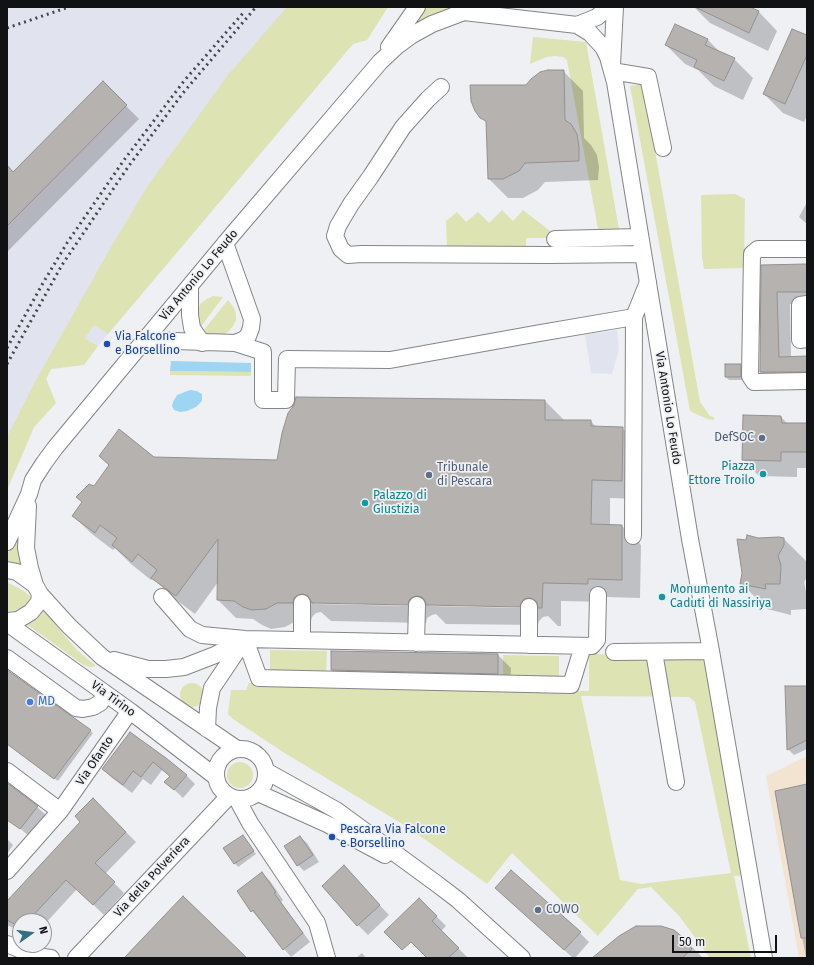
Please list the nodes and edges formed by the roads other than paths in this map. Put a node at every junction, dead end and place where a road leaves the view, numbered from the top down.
1 (417, 7) edge
2 (609, 7) edge
3 (614, 7) edge
4 (461, 10) edge
5 (577, 25) junction
6 (380, 62) junction
7 (612, 70) junction
8 (441, 87) dead end
9 (663, 148) dead end
10 (640, 236) junction
11 (555, 239) dead end
12 (226, 243) junction
13 (807, 249) edge
14 (643, 254) junction
15 (648, 282) junction
16 (190, 286) junction
17 (807, 304) edge
18 (634, 317) junction
19 (146, 340) junction
20 (807, 340) edge
21 (202, 342) junction
22 (235, 343) junction
23 (807, 381) edge
24 (29, 494) junction
25 (633, 536) dead end
26 (7, 542) edge
27 (7, 570) edge
28 (37, 589) junction
29 (598, 595) dead end
30 (162, 597) dead end
31 (302, 603) dead end
32 (416, 605) dead end
33 (529, 607) dead end
34 (7, 622) edge
35 (245, 639) junction
36 (302, 640) junction
37 (416, 643) junction
38 (529, 645) junction
39 (583, 646) junction
40 (711, 651) junction
41 (614, 652) dead end
42 (654, 652) junction
43 (103, 657) junction
44 (7, 658) edge
45 (106, 694) junction
46 (130, 711) junction
47 (207, 729) junction
48 (237, 749) junction
49 (7, 771) edge
50 (266, 771) junction
51 (216, 777) junction
52 (676, 782) dead end
53 (258, 793) junction
54 (233, 798) junction
55 (60, 811) junction
56 (213, 813) junction
57 (246, 815) junction
58 (7, 870) edge
59 (437, 884) junction
60 (7, 944) edge
61 (51, 958) edge
62 (76, 958) edge
63 (327, 958) edge
64 (522, 958) edge
65 (764, 958) edge

1 - 6 street, Via Antonio Lo Feudo
2 - 5 street
3 - 7 street, Via Antonio Lo Feudo
4 - 5 street
4 - 6 street, Via Antonio Lo Feudo
5 - 7 street, Via Antonio Lo Feudo
6 - 12 street, Via Antonio Lo Feudo
7 - 9 street
7 - 10 street, Via Antonio Lo Feudo
8 - 14 street
10 - 11 street
10 - 14 street, Via Antonio Lo Feudo
12 - 16 street, Via Antonio Lo Feudo
12 - 22 street
13 - 23 street
14 - 15 street, Via Antonio Lo Feudo
15 - 18 street
15 - 40 street, Via Antonio Lo Feudo
16 - 19 street, Via Antonio Lo Feudo
16 - 21 street
17 - 20 street
18 - 22 street
18 - 25 street
19 - 21 street
19 - 24 street, Via Antonio Lo Feudo
21 - 22 street
24 - 26 street, Via Antonio Lo Feudo
24 - 28 street, Via Antonio Lo Feudo
27 - 28 street
28 - 34 street
28 - 43 street
29 - 39 street
30 - 35 street
31 - 36 street
32 - 37 street
33 - 38 street
34 - 45 street, Via Tirino
35 - 36 street
35 - 39 street
35 - 43 street
35 - 47 street
36 - 37 street
37 - 38 street
38 - 39 street
40 - 42 street
40 - 65 street, Via Antonio Lo Feudo
41 - 42 street
42 - 52 street
43 - 47 street
44 - 45 street
45 - 46 street, Via Tirino
46 - 51 street, Via Tirino
46 - 55 street, Via Ofanto
47 - 48 street
48 - 50 street
48 - 51 street
49 - 55 street
50 - 53 street
50 - 59 street
51 - 54 street
53 - 54 street
53 - 59 street
54 - 56 street, Via della Polveriera
54 - 57 street
55 - 58 street, Via Ofanto
56 - 57 street
56 - 62 street, Via della Polveriera
57 - 63 street
59 - 64 street
60 - 61 street

